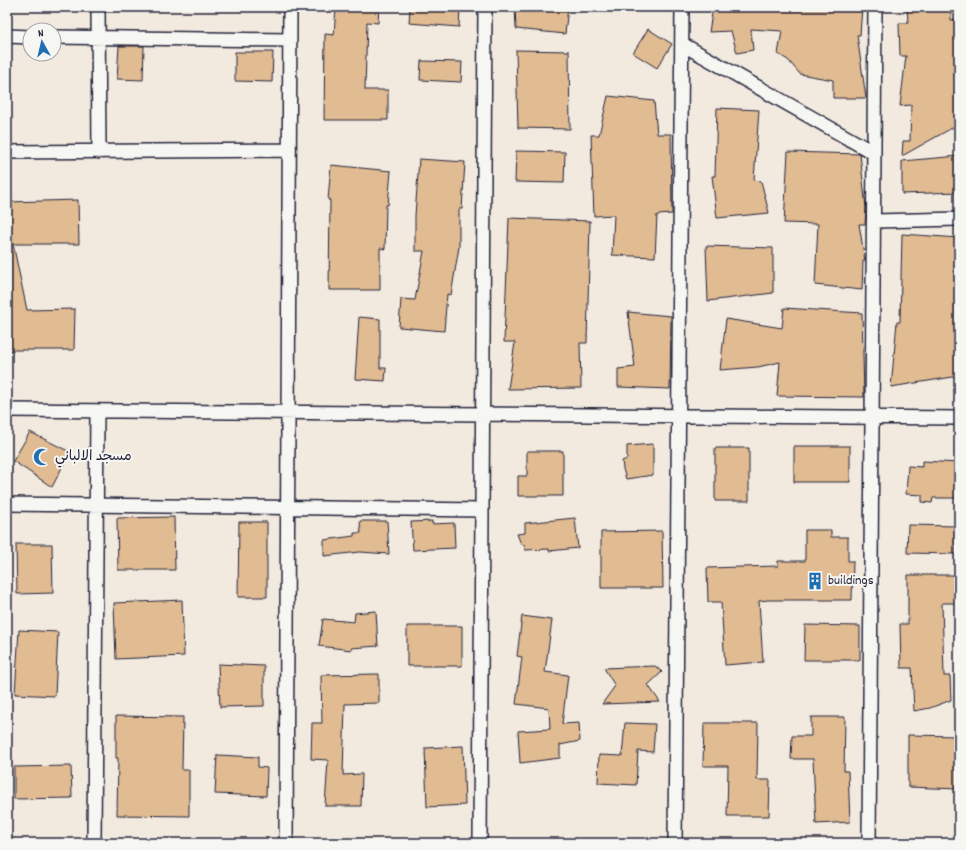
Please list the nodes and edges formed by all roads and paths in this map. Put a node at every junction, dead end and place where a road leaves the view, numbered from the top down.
1 (98, 7) edge
2 (290, 7) edge
3 (485, 7) edge
4 (682, 7) edge
5 (875, 7) edge
6 (7, 36) edge
7 (22, 36) edge
8 (62, 37) edge
9 (98, 37) junction
10 (290, 40) junction
11 (682, 44) junction
12 (289, 150) junction
13 (7, 152) edge
14 (99, 152) junction
15 (874, 153) junction
16 (959, 219) edge
17 (874, 221) junction
18 (7, 410) edge
19 (97, 411) junction
20 (288, 413) junction
21 (482, 414) junction
22 (679, 416) junction
23 (872, 417) junction
24 (959, 418) edge
25 (7, 504) edge
26 (96, 505) junction
27 (287, 508) junction
28 (482, 510) junction
29 (94, 843) edge
30 (286, 843) edge
31 (480, 843) edge
32 (675, 843) edge
33 (869, 843) edge

1 - 9 street
2 - 10 street
3 - 21 street
4 - 11 street
5 - 15 street
6 - 7 street
8 - 9 street
9 - 10 street
9 - 14 street
10 - 12 street
11 - 15 street
11 - 22 street
12 - 14 street
12 - 20 street
13 - 14 street
15 - 17 street
16 - 17 street
17 - 23 street
18 - 19 street
19 - 20 street
19 - 26 street
20 - 21 street
20 - 27 street
21 - 22 street
21 - 28 street
22 - 23 street
22 - 32 street
23 - 24 street
23 - 33 street
25 - 26 street
26 - 27 street
26 - 29 street
27 - 28 street
27 - 30 street
28 - 31 street

